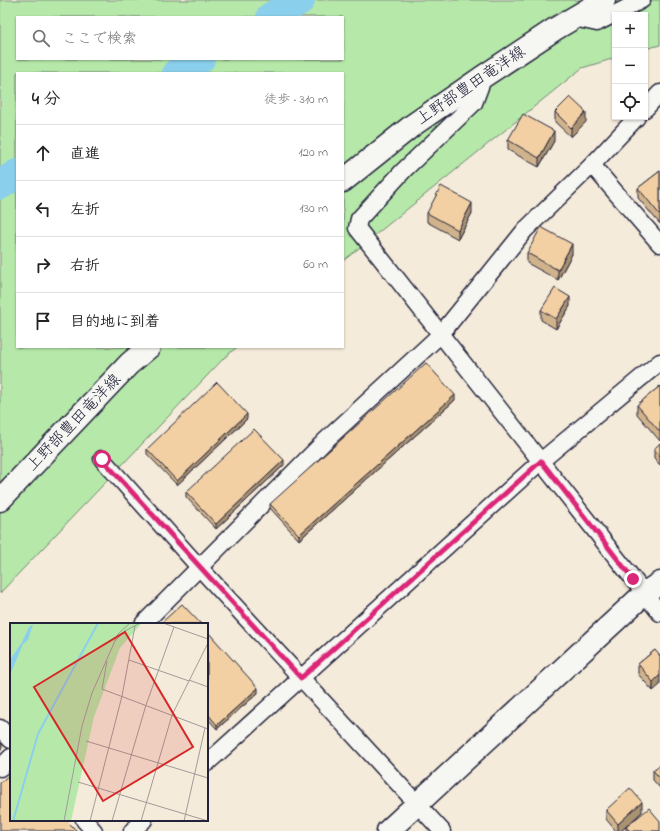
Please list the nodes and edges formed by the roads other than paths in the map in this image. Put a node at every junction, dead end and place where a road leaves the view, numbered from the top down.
1 (604, 0) edge
2 (642, 0) edge
3 (574, 18) junction
4 (484, 76) junction
5 (660, 93) edge
6 (648, 106) edge
7 (634, 120) edge
8 (592, 165) junction
9 (344, 180) edge
10 (660, 244) edge
11 (441, 334) junction
12 (148, 348) edge
13 (660, 362) edge
14 (102, 459) dead end
15 (541, 461) junction
16 (0, 500) edge
17 (199, 567) junction
18 (652, 588) edge
19 (660, 613) edge
20 (144, 623) edge
21 (301, 678) junction
22 (0, 728) edge
23 (10, 739) edge
24 (10, 758) edge
25 (208, 762) edge
26 (0, 768) edge
27 (417, 804) junction
28 (85, 821) edge
29 (143, 821) edge
30 (94, 831) edge
31 (132, 831) edge
32 (388, 831) edge
33 (442, 831) edge

1 - 3 main road, 上野部豊田竜洋線
2 - 3 street
3 - 4 main road, 上野部豊田竜洋線
4 - 9 main road, 上野部豊田竜洋線
4 - 11 street
5 - 6 street
7 - 8 street
8 - 10 street
8 - 11 street
11 - 15 street
11 - 17 street
12 - 16 main road, 上野部豊田竜洋線
13 - 15 street
14 - 17 street
15 - 18 street
15 - 21 street
17 - 20 street
17 - 21 street
18 - 19 street
18 - 27 main road
21 - 25 street
21 - 27 street
22 - 23 street
24 - 26 street
27 - 32 main road
27 - 33 street
28 - 30 street
29 - 31 street

